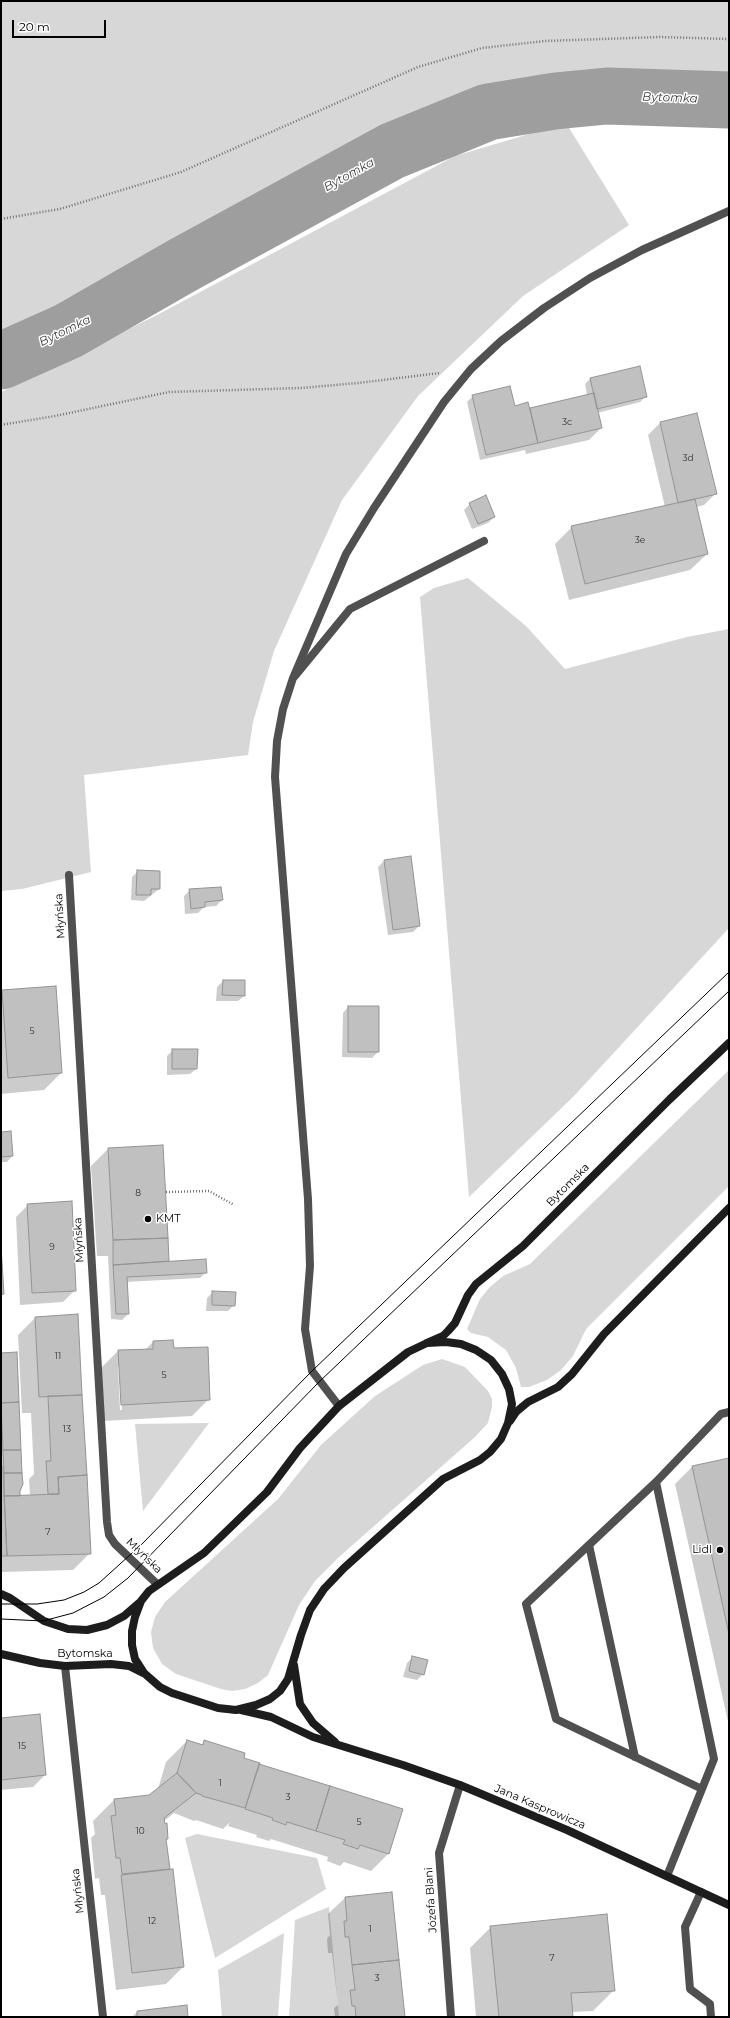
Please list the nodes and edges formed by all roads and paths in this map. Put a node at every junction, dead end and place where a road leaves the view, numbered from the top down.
1 (729, 39) edge
2 (729, 211) edge
3 (1, 219) edge
4 (471, 369) junction
5 (1, 425) edge
6 (484, 541) dead end
7 (293, 678) junction
8 (69, 874) dead end
9 (729, 1043) edge
10 (166, 1192) dead end
11 (234, 1205) dead end
12 (729, 1208) edge
13 (427, 1343) junction
14 (339, 1406) junction
15 (729, 1412) edge
16 (508, 1423) junction
17 (656, 1482) junction
18 (589, 1545) junction
19 (157, 1584) junction
20 (1, 1594) edge
21 (141, 1601) junction
22 (1, 1654) edge
23 (294, 1662) junction
24 (65, 1666) junction
25 (144, 1673) junction
26 (236, 1710) junction
27 (338, 1744) junction
28 (635, 1757) junction
29 (460, 1785) junction
30 (702, 1789) junction
31 (667, 1876) junction
32 (701, 1892) junction
33 (729, 1905) edge
34 (103, 2017) edge
35 (451, 2017) edge
36 (711, 2017) edge

1 - 3 path
2 - 4 street
4 - 5 path
4 - 7 street
6 - 7 street
7 - 14 street
8 - 19 street, Młyńska
9 - 13 street, Bytomska
10 - 11 path
12 - 16 street
13 - 14 street, Bytomska
13 - 16 street
14 - 19 street, Bytomska
15 - 17 street
16 - 23 street
17 - 18 street
17 - 30 street
18 - 28 street
18 - 28 street
19 - 21 street, Bytomska
20 - 21 street
21 - 25 street
22 - 24 street, Bytomska
23 - 26 street
23 - 27 street, Jana Kasprowicza
24 - 25 street, Bytomska
24 - 34 street, Młyńska
25 - 26 street, Jana Kasprowicza
26 - 27 street, Jana Kasprowicza
27 - 29 street, Jana Kasprowicza
28 - 30 street
29 - 31 street, Jana Kasprowicza
29 - 35 street, Józefa Blani
30 - 31 street
31 - 32 street, Jana Kasprowicza
32 - 33 street, Jana Kasprowicza
32 - 36 street

